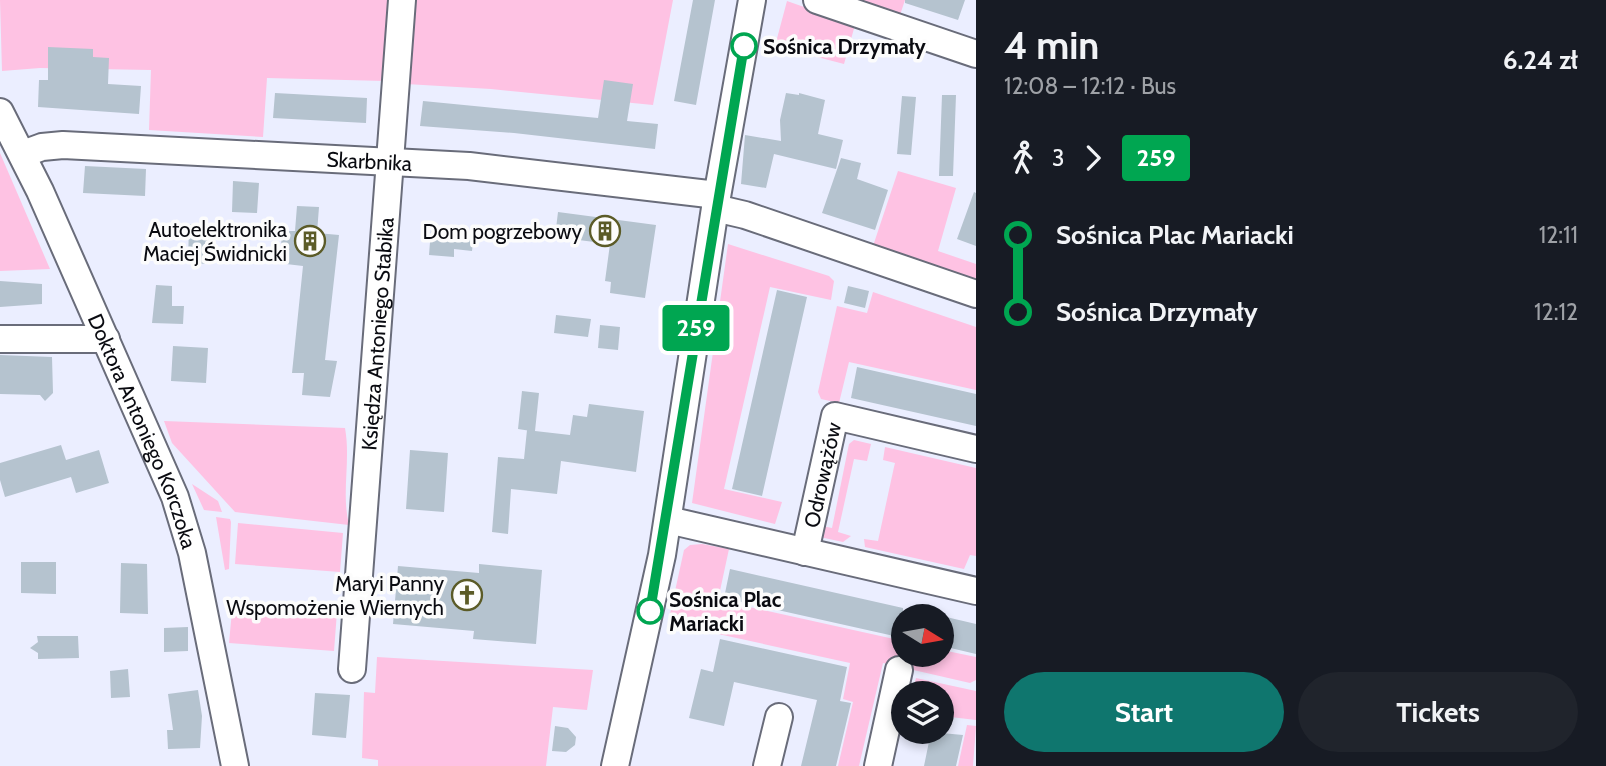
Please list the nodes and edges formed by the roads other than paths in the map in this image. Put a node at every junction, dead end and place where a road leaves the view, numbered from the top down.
1 (402, 0) edge
2 (752, 0) edge
3 (817, 0) edge
4 (976, 54) edge
5 (0, 112) edge
6 (23, 154) junction
7 (392, 162) junction
8 (716, 201) junction
9 (976, 294) edge
10 (0, 339) edge
11 (106, 339) junction
12 (976, 449) edge
13 (668, 520) junction
14 (805, 552) junction
15 (976, 590) edge
16 (352, 669) dead end
17 (899, 670) dead end
18 (779, 717) dead end
19 (235, 766) edge
20 (615, 766) edge
21 (767, 766) edge
22 (878, 766) edge

1 - 7 street, Księdza Antoniego Stabika
2 - 8 street
3 - 4 street
5 - 6 street, Doktora Antoniego Korczoka
6 - 7 street, Skarbnika
6 - 11 street, Doktora Antoniego Korczoka
7 - 8 street, Skarbnika
7 - 16 street, Księdza Antoniego Stabika
8 - 9 street, Skarbnika
8 - 13 street
10 - 11 street
11 - 19 street, Doktora Antoniego Korczoka
12 - 14 street, Odrowążów
13 - 14 street, Odrowążów
13 - 20 street
14 - 15 street, Odrowążów
17 - 22 street
18 - 21 street

